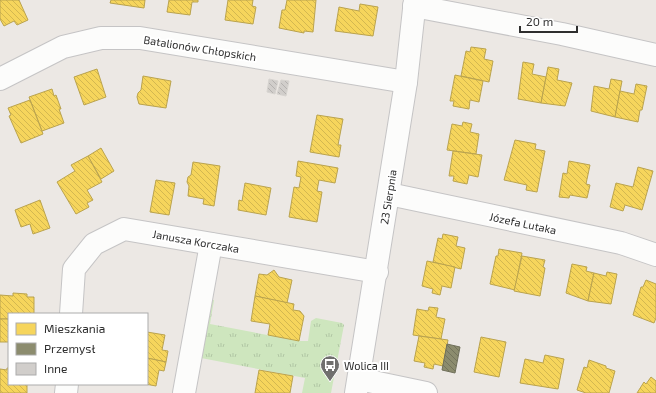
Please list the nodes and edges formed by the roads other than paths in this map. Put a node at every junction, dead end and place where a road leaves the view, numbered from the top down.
1 (415, 3) edge
2 (656, 55) edge
3 (0, 78) edge
4 (406, 82) junction
5 (389, 194) junction
6 (212, 244) junction
7 (656, 255) edge
8 (377, 272) junction
9 (71, 313) edge
10 (357, 386) edge
11 (184, 393) edge
12 (426, 393) edge

1 - 2 street
1 - 4 street, 23 Sierpnia
3 - 4 street, Batalionów Chłopskich
4 - 5 street, 23 Sierpnia
5 - 7 street, Józefa Lutaka
5 - 8 street, 23 Sierpnia
6 - 8 street, Janusza Korczaka
6 - 9 street, Janusza Korczaka
6 - 11 street
8 - 10 street, 23 Sierpnia
10 - 12 street

